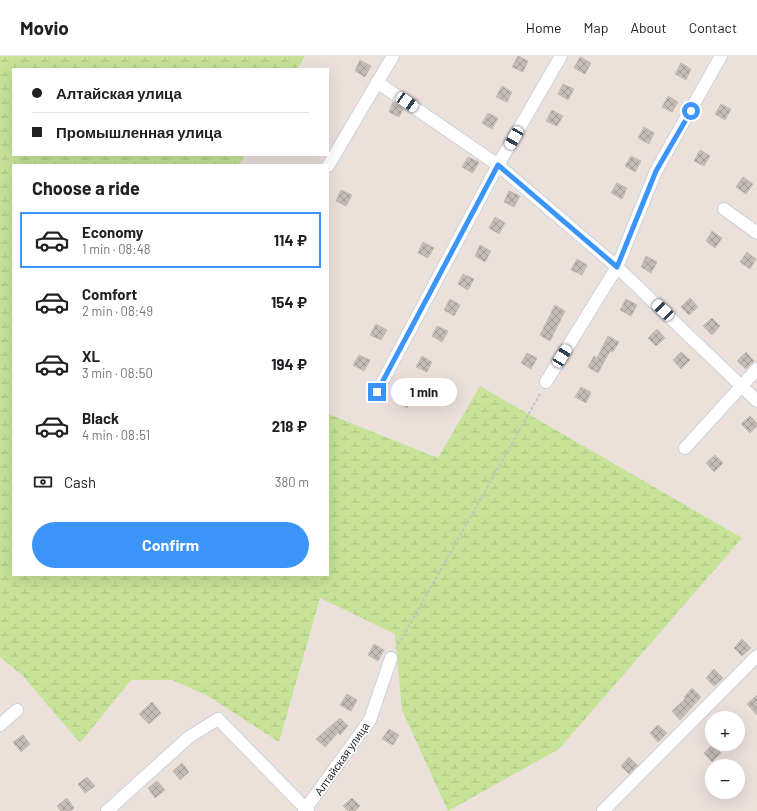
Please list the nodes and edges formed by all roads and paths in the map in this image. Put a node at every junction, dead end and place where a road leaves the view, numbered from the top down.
1 (393, 56) edge
2 (561, 56) edge
3 (721, 56) edge
4 (377, 82) junction
5 (329, 164) edge
6 (498, 165) junction
7 (724, 210) dead end
8 (757, 233) edge
9 (617, 267) junction
10 (757, 369) edge
11 (546, 382) joint
12 (742, 386) junction
13 (377, 392) dead end
14 (757, 401) edge
15 (685, 448) dead end
16 (757, 656) edge
17 (391, 658) joint
18 (17, 710) dead end
19 (0, 725) edge
20 (306, 810) edge
21 (107, 811) edge
22 (603, 811) edge

1 - 4 street
2 - 6 street
3 - 9 street
4 - 5 street
4 - 6 street
6 - 9 street
6 - 13 street
7 - 8 street
9 - 11 street
9 - 12 street
10 - 12 street
11 - 17 path
12 - 14 street
12 - 15 street
16 - 22 street
17 - 20 street, Алтайская улица
18 - 19 street
20 - 21 street

